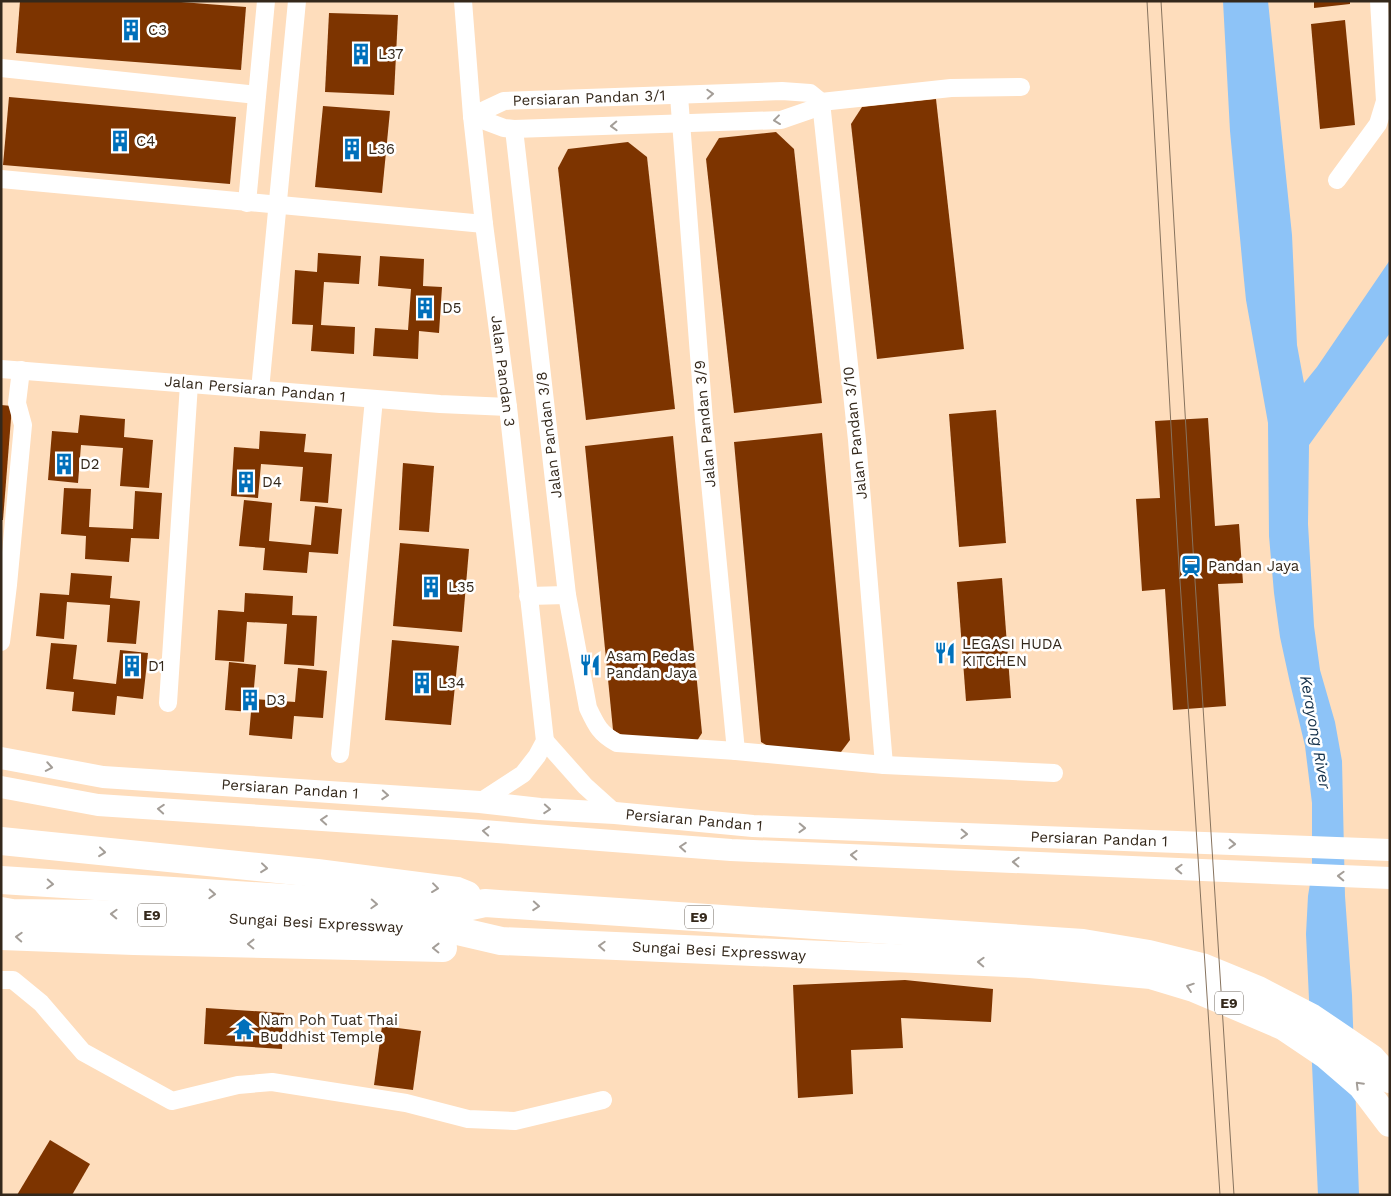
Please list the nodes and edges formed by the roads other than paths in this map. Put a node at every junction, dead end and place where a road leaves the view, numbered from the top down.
1 (266, 1) edge
2 (297, 1) edge
3 (463, 1) edge
4 (1379, 1) edge
5 (1, 68) edge
6 (1021, 87) dead end
7 (257, 95) junction
8 (679, 96) junction
9 (821, 102) junction
10 (472, 116) junction
11 (681, 124) junction
12 (514, 129) junction
13 (1, 179) edge
14 (1337, 180) dead end
15 (247, 203) junction
16 (278, 206) junction
17 (484, 224) junction
18 (1, 369) edge
19 (21, 370) junction
20 (189, 384) junction
21 (260, 390) junction
22 (374, 399) junction
23 (508, 407) junction
24 (5, 585) edge
25 (567, 595) junction
26 (528, 596) junction
27 (1, 642) edge
28 (168, 703) dead end
29 (545, 741) junction
30 (736, 751) junction
31 (340, 754) dead end
32 (1, 758) edge
33 (884, 765) junction
34 (1054, 773) dead end
35 (1, 787) edge
36 (480, 802) junction
37 (615, 813) junction
38 (1, 841) edge
39 (1390, 850) edge
40 (1390, 878) edge
41 (1, 880) edge
42 (485, 903) junction
43 (1, 911) edge
44 (1, 936) edge
45 (501, 941) junction
46 (1, 980) edge
47 (1390, 1079) edge
48 (603, 1100) dead end
49 (1390, 1123) edge

1 - 7 street
2 - 16 street
3 - 10 street, Jalan Pandan 3
4 - 14 street
5 - 7 street
6 - 9 street, Persiaran Pandan 3/1
7 - 15 street
8 -> 9 street, Persiaran Pandan 3/1
8 - 10 street, Persiaran Pandan 3/1
8 - 11 street, Jalan Pandan 3/9
9 -> 11 street, Persiaran Pandan 3/1
9 - 33 street, Jalan Pandan 3/10
10 - 12 street, Persiaran Pandan 3/1
10 - 17 street, Jalan Pandan 3
11 -> 12 street, Persiaran Pandan 3/1
11 - 30 street, Jalan Pandan 3/9
12 - 25 street, Jalan Pandan 3/8
13 - 15 street
15 - 16 street
16 - 17 street
16 - 21 street
17 - 23 street, Jalan Pandan 3
18 - 19 street, Jalan Persiaran Pandan 1
19 - 20 street, Jalan Persiaran Pandan 1
19 - 24 street
20 - 21 street, Jalan Persiaran Pandan 1
20 - 28 street
21 - 22 street, Jalan Persiaran Pandan 1
22 - 23 street, Jalan Persiaran Pandan 1
22 - 31 street
23 - 26 street, Jalan Pandan 3
24 - 27 street
25 - 26 street
25 - 30 street, Jalan Pandan 3/8
26 - 29 street, Jalan Pandan 3
29 - 36 street
29 - 37 street
30 - 33 street
32 -> 36 street, Persiaran Pandan 1
33 - 34 street
40 -> 35 street, Persiaran Pandan 1
36 -> 37 street, Persiaran Pandan 1
37 -> 39 street, Persiaran Pandan 1
38 -> 42 highway
41 -> 42 highway, Sungai Besi Expressway / E9
42 -> 47 highway, Sungai Besi Expressway / E9
45 -> 43 highway, Sungai Besi Expressway / E9
45 -> 44 highway
49 -> 45 highway, Sungai Besi Expressway / E9
46 - 48 street

